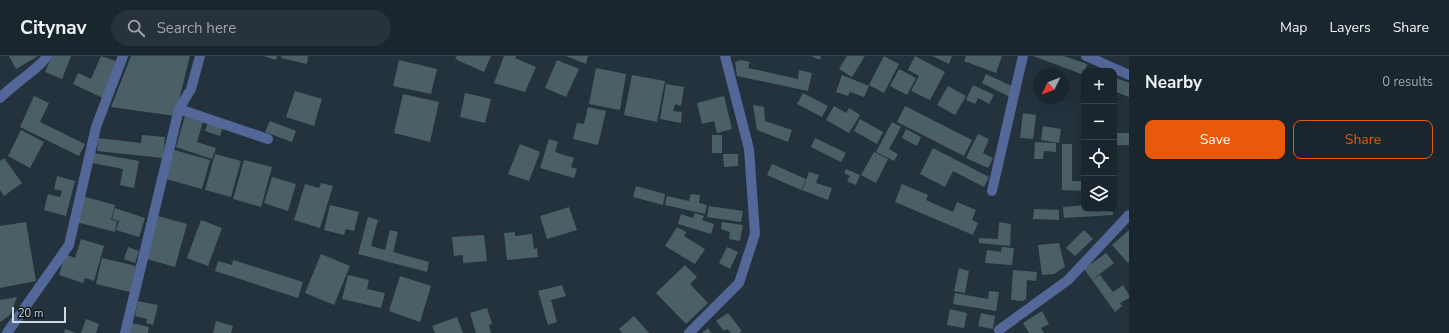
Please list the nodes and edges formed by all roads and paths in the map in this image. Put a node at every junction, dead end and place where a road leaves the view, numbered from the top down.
1 (47, 56) edge
2 (123, 56) edge
3 (200, 56) edge
4 (725, 56) edge
5 (1023, 56) edge
6 (1086, 56) edge
7 (1129, 75) edge
8 (0, 98) edge
9 (179, 109) junction
10 (268, 139) dead end
11 (992, 191) dead end
12 (1129, 215) edge
13 (999, 330) dead end
14 (7, 333) edge
15 (125, 333) edge
16 (689, 333) edge

1 - 8 street
2 - 14 street
3 - 9 street
4 - 16 street
5 - 11 street
6 - 7 street
9 - 10 street
9 - 15 street
12 - 13 street

